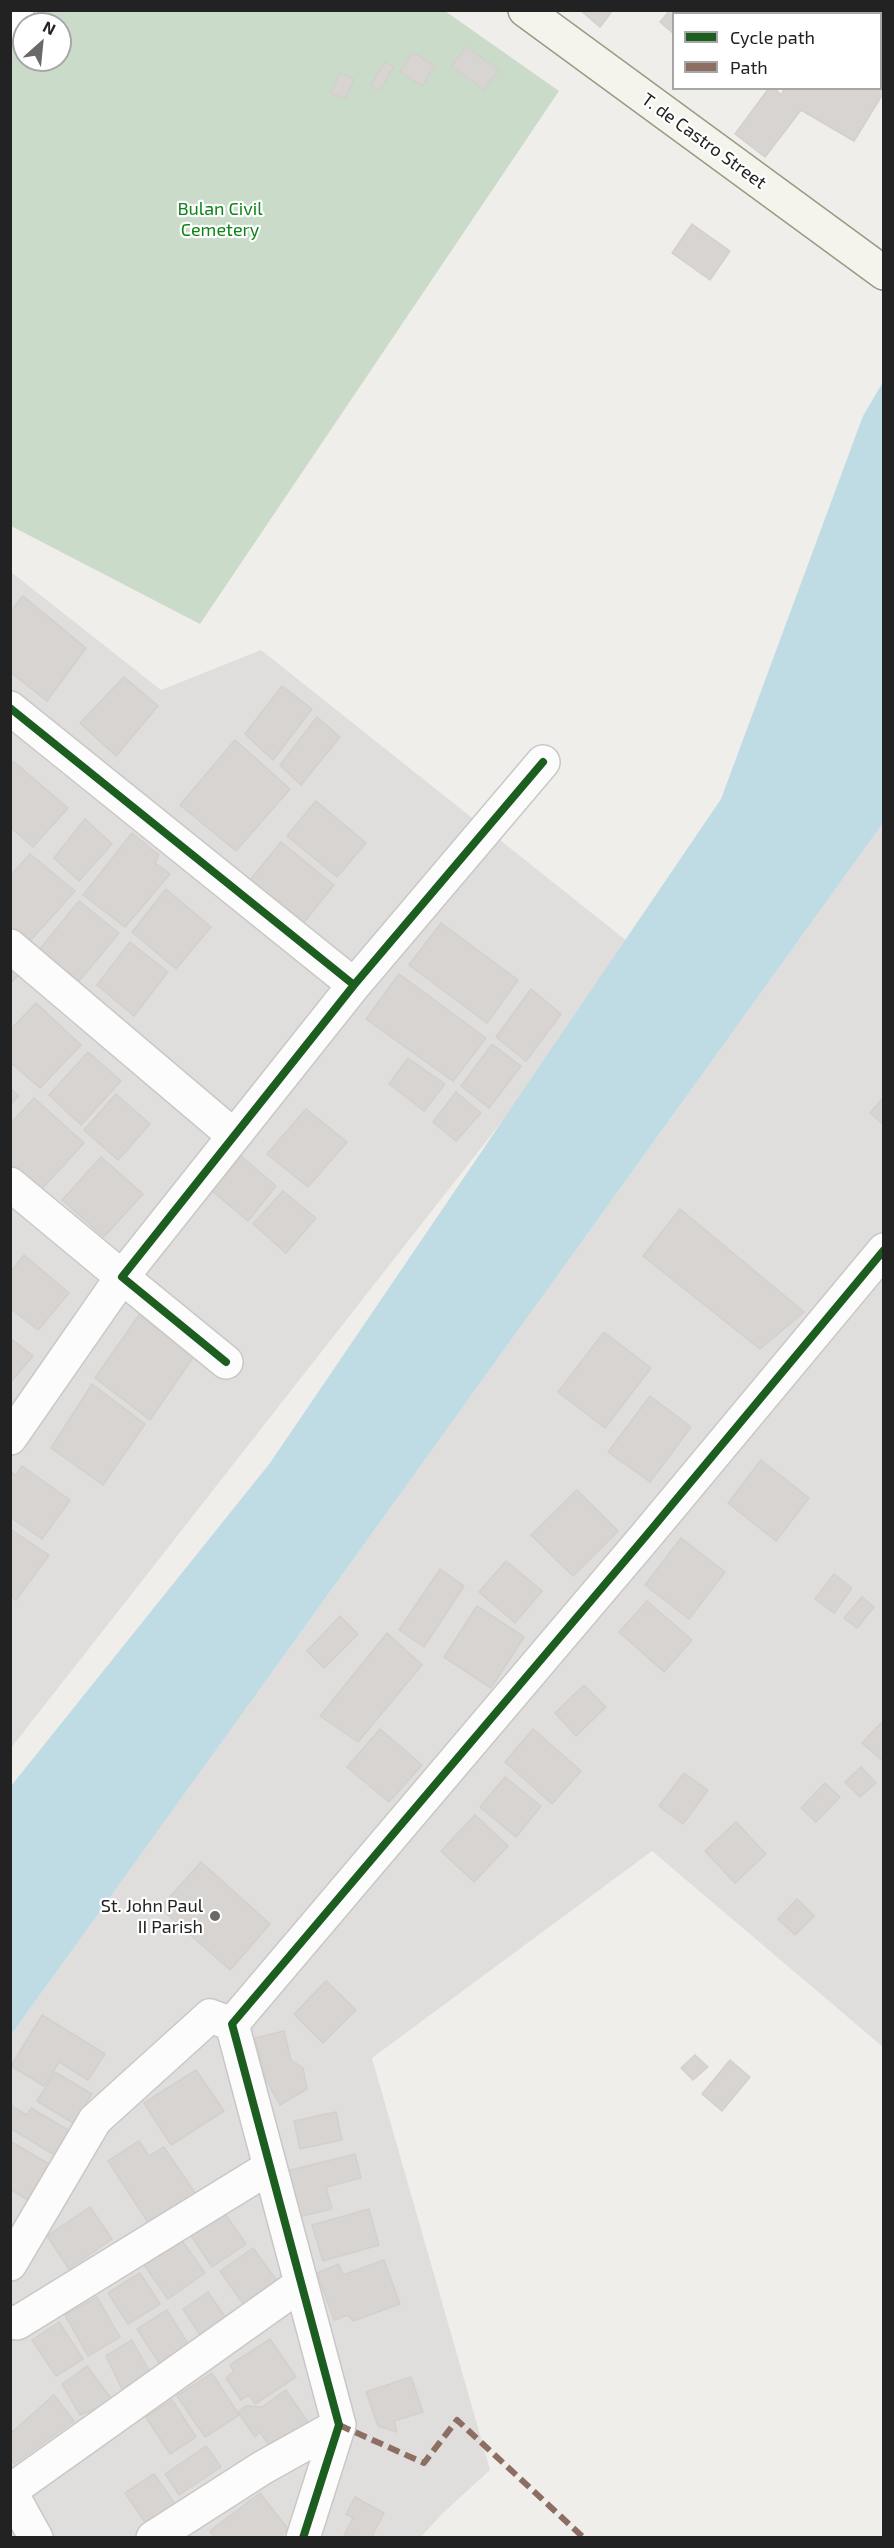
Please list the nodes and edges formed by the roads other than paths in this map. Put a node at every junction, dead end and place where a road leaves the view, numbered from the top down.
1 (23, 10) edge
2 (525, 10) edge
3 (10, 29) edge
4 (884, 273) edge
5 (10, 708) edge
6 (543, 762) dead end
7 (10, 946) edge
8 (354, 985) junction
9 (234, 1136) junction
10 (10, 1184) edge
11 (884, 1250) edge
12 (122, 1277) junction
13 (226, 1362) dead end
14 (12, 1429) edge
15 (232, 2024) junction
16 (270, 2167) junction
17 (10, 2264) edge
18 (301, 2284) junction
19 (10, 2322) edge
20 (339, 2425) junction
21 (10, 2491) edge
22 (36, 2538) edge
23 (153, 2538) edge
24 (303, 2538) edge

1 - 3 lane
2 - 4 main road, T. de Castro Street
5 - 8 street
6 - 8 street
7 - 9 street
8 - 9 street
9 - 12 street
10 - 12 street
11 - 15 street
12 - 13 street
12 - 14 street
15 - 16 street
15 - 17 street
16 - 18 street
16 - 19 street
18 - 20 street
18 - 21 street
20 - 23 street
20 - 24 street
21 - 22 street

